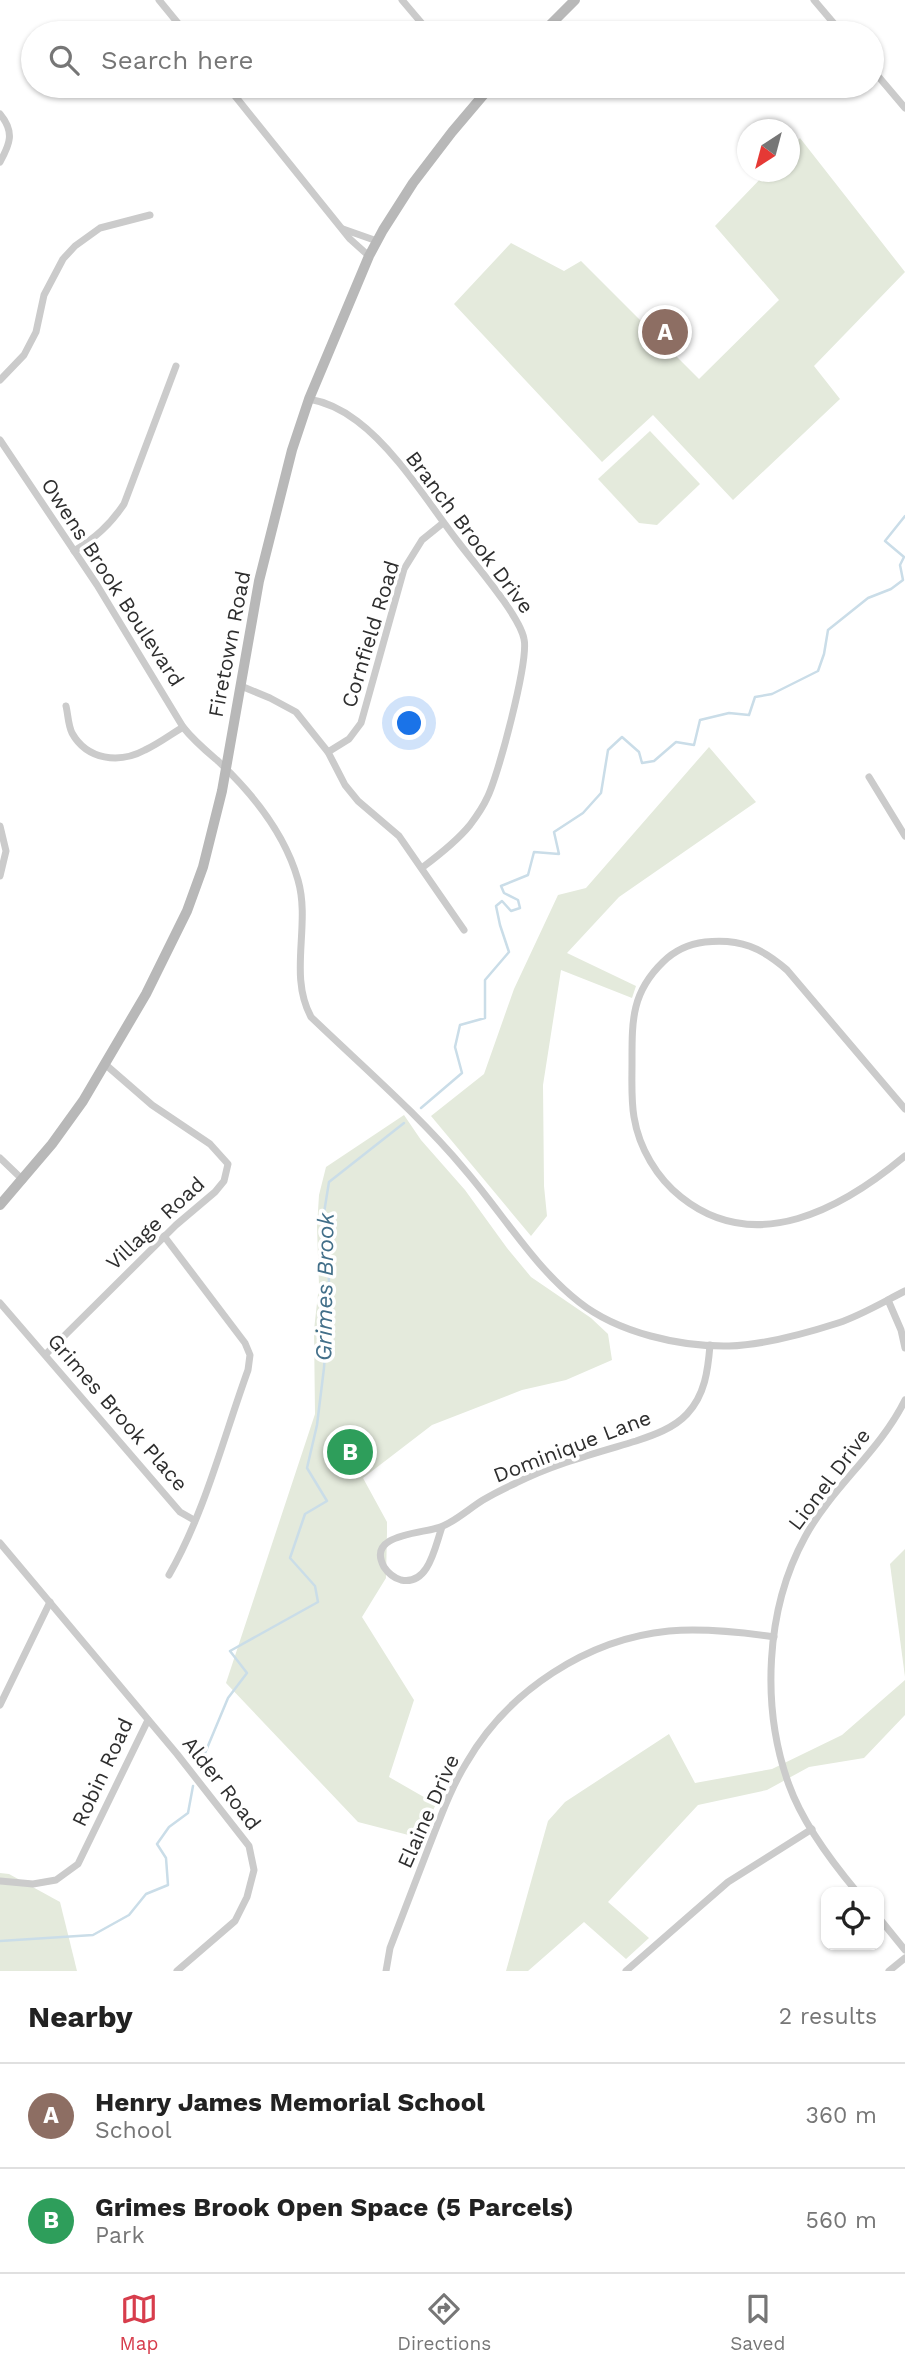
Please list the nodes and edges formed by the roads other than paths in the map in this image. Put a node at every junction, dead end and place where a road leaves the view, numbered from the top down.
1 (159, 0) edge
2 (402, 0) edge
3 (575, 0) edge
4 (814, 0) edge
5 (176, 21) edge
6 (420, 21) edge
7 (554, 21) edge
8 (832, 21) edge
9 (884, 83) edge
10 (236, 98) edge
11 (481, 98) edge
12 (905, 108) edge
13 (0, 114) edge
14 (0, 162) edge
15 (149, 215) dead end
16 (342, 228) junction
17 (377, 241) junction
18 (369, 256) junction
19 (176, 366) dead end
20 (0, 380) edge
21 (309, 399) junction
22 (0, 440) edge
23 (443, 523) junction
24 (74, 551) junction
25 (241, 686) junction
26 (66, 706) dead end
27 (183, 727) junction
28 (328, 752) junction
29 (224, 768) junction
30 (869, 777) dead end
31 (0, 826) edge
32 (905, 836) edge
33 (423, 867) junction
34 (0, 876) edge
35 (464, 930) dead end
36 (106, 1065) junction
37 (905, 1110) edge
38 (905, 1156) edge
39 (0, 1158) edge
40 (23, 1180) junction
41 (0, 1205) edge
42 (164, 1236) junction
43 (905, 1291) edge
44 (888, 1300) junction
45 (0, 1303) edge
46 (710, 1345) junction
47 (905, 1348) edge
48 (46, 1354) junction
49 (905, 1401) edge
50 (194, 1520) junction
51 (442, 1527) junction
52 (0, 1543) edge
53 (169, 1575) dead end
54 (50, 1602) junction
55 (774, 1637) junction
56 (0, 1705) edge
57 (148, 1720) junction
58 (811, 1829) junction
59 (0, 1881) edge
60 (853, 1887) edge
61 (884, 1924) edge
62 (905, 1950) edge
63 (905, 1958) edge
64 (177, 1971) edge
65 (386, 1971) edge
66 (626, 1971) edge
67 (889, 1971) edge

1 - 5 street
2 - 6 street
3 - 7 street
4 - 8 street
9 - 12 street
10 - 16 street
11 - 17 street, Firetown Road
13 - 14 street
15 - 20 street
16 - 17 street
16 - 18 street
17 - 18 street, Firetown Road
18 - 21 street, Firetown Road
19 - 24 street
21 - 23 street, Branch Brook Drive
21 - 25 street, Firetown Road
22 - 24 street, Owens Brook Boulevard
23 - 28 street, Cornfield Road
23 - 33 street, Branch Brook Drive
24 - 27 street, Owens Brook Boulevard
25 - 28 street
25 - 29 street, Firetown Road
26 - 27 street
27 - 29 street, Owens Brook Boulevard
28 - 33 street
29 - 36 street, Firetown Road
29 - 46 street, Owens Brook Boulevard
30 - 32 street
31 - 34 street
33 - 35 street
36 - 40 street, Firetown Road
36 - 42 street, Village Road
37 - 38 street
39 - 40 street
40 - 41 street, Firetown Road
42 - 48 street, Village Road
42 - 50 street, Grimes Brook Place
43 - 44 street, Owens Brook Boulevard
44 - 46 street, Owens Brook Boulevard
44 - 47 street
45 - 48 street, Grimes Brook Place
46 - 51 street, Dominique Lane
48 - 50 street, Grimes Brook Place
49 - 55 street, Lionel Drive
50 - 53 street
51 - 51 street, Dominique Lane
52 - 54 street, Robin Road
54 - 56 street
54 - 57 street, Robin Road
55 - 58 street, Lionel Drive
55 - 65 street, Elaine Drive
57 - 59 street, Robin Road
57 - 64 street, Alder Road
58 - 60 street, Lionel Drive
58 - 66 street
61 - 62 street
63 - 67 street

